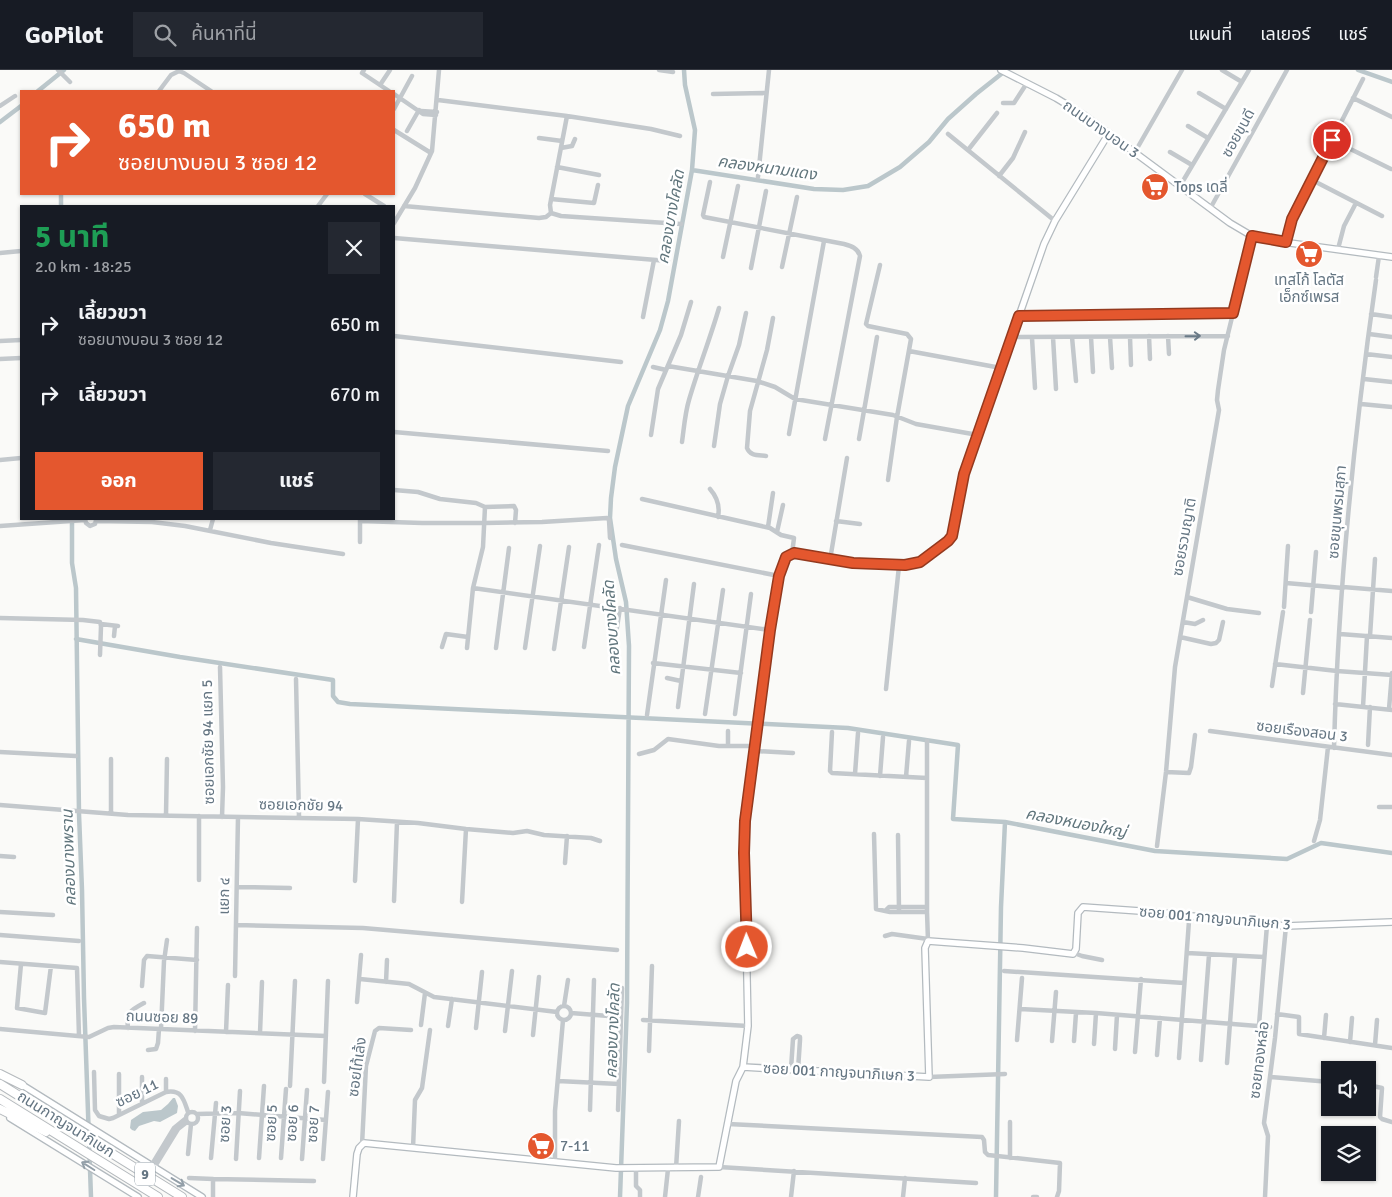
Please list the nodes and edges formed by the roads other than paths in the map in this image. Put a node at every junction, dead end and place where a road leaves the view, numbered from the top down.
1 (58, 70) edge
2 (390, 70) edge
3 (439, 70) edge
4 (659, 70) edge
5 (769, 70) edge
6 (1001, 70) edge
7 (1182, 70) edge
8 (1222, 70) edge
9 (1249, 70) edge
10 (1288, 70) edge
11 (361, 71) edge
12 (673, 72) dead end
13 (412, 76) dead end
14 (1363, 79) dead end
15 (70, 82) dead end
16 (1242, 82) junction
17 (1027, 83) junction
18 (380, 85) junction
19 (160, 90) edge
20 (210, 90) edge
21 (388, 90) edge
22 (766, 93) junction
23 (1199, 93) dead end
24 (712, 94) dead end
25 (395, 95) edge
26 (15, 96) dead end
27 (400, 98) junction
28 (1353, 98) junction
29 (438, 100) junction
30 (1003, 103) dead end
31 (0, 106) edge
32 (395, 107) edge
33 (1226, 109) junction
34 (420, 111) junction
35 (997, 113) dead end
36 (437, 114) junction
37 (567, 116) junction
38 (1392, 117) edge
39 (1188, 126) dead end
40 (395, 131) edge
41 (407, 131) dead end
42 (1025, 132) dead end
43 (1108, 133) junction
44 (948, 134) dead end
45 (680, 136) dead end
46 (539, 138) dead end
47 (1208, 138) junction
48 (575, 139) dead end
49 (1332, 140) junction
50 (562, 141) junction
51 (561, 148) junction
52 (968, 150) junction
53 (1135, 152) junction
54 (1170, 152) dead end
55 (431, 153) junction
56 (1192, 165) junction
57 (557, 167) junction
58 (1391, 169) dead end
59 (599, 175) dead end
60 (999, 176) junction
61 (758, 177) dead end
62 (1312, 180) junction
63 (710, 182) dead end
64 (598, 186) dead end
65 (738, 186) dead end
66 (1180, 186) junction
67 (766, 191) dead end
68 (367, 195) edge
69 (797, 197) dead end
70 (551, 199) junction
71 (1356, 203) junction
72 (382, 205) edge
73 (404, 206) junction
74 (1211, 207) junction
75 (551, 213) junction
76 (396, 214) edge
77 (1382, 216) dead end
78 (1055, 221) junction
79 (730, 222) junction
80 (680, 224) dead end
81 (759, 228) junction
82 (789, 234) junction
83 (1252, 236) junction
84 (395, 238) edge
85 (824, 241) junction
86 (1286, 242) junction
87 (1338, 249) junction
88 (20, 250) edge
89 (0, 253) edge
90 (1379, 256) junction
91 (723, 257) dead end
92 (1392, 258) edge
93 (654, 260) junction
94 (668, 261) dead end
95 (880, 265) dead end
96 (782, 267) dead end
97 (751, 268) dead end
98 (692, 302) dead end
99 (719, 308) dead end
100 (746, 313) dead end
101 (1233, 313) junction
102 (1371, 314) junction
103 (1019, 316) junction
104 (644, 317) dead end
105 (1392, 317) edge
106 (773, 318) dead end
107 (1369, 334) junction
108 (395, 336) edge
109 (1149, 336) junction
110 (1168, 336) junction
111 (1228, 336) junction
112 (877, 337) dead end
113 (1072, 337) junction
114 (1091, 337) junction
115 (1110, 337) junction
116 (1130, 337) junction
117 (1392, 337) edge
118 (1012, 338) junction
119 (1032, 338) junction
120 (1053, 338) junction
121 (20, 340) edge
122 (0, 341) edge
123 (909, 351) junction
124 (1169, 354) dead end
125 (1366, 354) junction
126 (1392, 357) edge
127 (20, 358) edge
128 (0, 359) edge
129 (1150, 359) dead end
130 (621, 362) dead end
131 (1131, 365) dead end
132 (653, 367) dead end
133 (667, 368) junction
134 (1001, 368) junction
135 (1112, 368) dead end
136 (698, 371) junction
137 (1093, 372) dead end
138 (728, 376) junction
139 (1364, 379) junction
140 (758, 381) junction
141 (1076, 381) dead end
142 (1392, 382) edge
143 (1035, 388) dead end
144 (1056, 389) dead end
145 (795, 399) junction
146 (1361, 404) junction
147 (832, 405) junction
148 (1392, 407) edge
149 (865, 411) junction
150 (897, 417) junction
151 (395, 432) edge
152 (789, 434) dead end
153 (651, 435) dead end
154 (978, 435) junction
155 (825, 439) dead end
156 (859, 439) dead end
157 (682, 442) dead end
158 (714, 446) dead end
159 (608, 451) dead end
160 (766, 456) dead end
161 (20, 458) edge
162 (846, 458) dead end
163 (0, 460) edge
164 (888, 480) dead end
165 (710, 489) dead end
166 (395, 490) edge
167 (773, 493) dead end
168 (642, 499) dead end
169 (783, 505) dead end
170 (485, 507) junction
171 (718, 517) junction
172 (85, 520) edge
173 (96, 520) edge
174 (119, 520) edge
175 (152, 520) edge
176 (186, 520) edge
177 (213, 520) edge
178 (360, 520) edge
179 (836, 521) junction
180 (485, 523) junction
181 (515, 523) junction
182 (860, 524) dead end
183 (0, 526) edge
184 (185, 526) junction
185 (768, 527) junction
186 (210, 530) junction
187 (777, 532) junction
188 (610, 538) dead end
189 (360, 542) dead end
190 (622, 545) dead end
191 (540, 546) dead end
192 (599, 546) dead end
193 (1288, 546) dead end
194 (568, 547) dead end
195 (509, 548) dead end
196 (1316, 552) dead end
197 (343, 554) dead end
198 (792, 554) junction
199 (830, 560) junction
200 (1375, 560) dead end
201 (899, 566) junction
202 (779, 576) junction
203 (666, 580) dead end
204 (1286, 583) junction
205 (694, 584) dead end
206 (1314, 585) junction
207 (1343, 587) junction
208 (473, 588) junction
209 (1372, 589) junction
210 (723, 590) dead end
211 (1392, 591) edge
212 (503, 592) junction
213 (752, 594) dead end
214 (532, 596) junction
215 (1187, 597) junction
216 (561, 600) junction
217 (590, 604) junction
218 (622, 608) junction
219 (1311, 612) dead end
220 (1259, 613) dead end
221 (660, 614) junction
222 (0, 618) edge
223 (689, 618) junction
224 (1203, 620) dead end
225 (1310, 620) dead end
226 (718, 622) junction
227 (1183, 622) junction
228 (1223, 622) dead end
229 (101, 624) junction
230 (747, 626) junction
231 (770, 630) junction
232 (1340, 634) junction
233 (114, 636) dead end
234 (1369, 636) junction
235 (468, 637) junction
236 (1180, 637) junction
237 (1392, 638) edge
238 (442, 647) dead end
239 (614, 647) dead end
240 (467, 648) dead end
241 (496, 648) dead end
242 (525, 648) dead end
243 (554, 648) dead end
244 (584, 648) dead end
245 (100, 655) dead end
246 (653, 662) junction
247 (1275, 664) junction
248 (220, 666) dead end
249 (683, 666) junction
250 (1305, 668) junction
251 (711, 669) junction
252 (1337, 671) junction
253 (741, 673) junction
254 (1365, 673) junction
255 (1392, 674) edge
256 (667, 678) dead end
257 (296, 679) dead end
258 (681, 680) junction
259 (1272, 686) dead end
260 (886, 689) dead end
261 (1303, 693) dead end
262 (1335, 704) junction
263 (678, 707) dead end
264 (1363, 707) junction
265 (1370, 707) junction
266 (1390, 710) edge
267 (705, 714) dead end
268 (735, 714) dead end
269 (647, 715) dead end
270 (728, 731) dead end
271 (832, 732) dead end
272 (1210, 732) dead end
273 (858, 733) dead end
274 (1194, 735) dead end
275 (883, 737) dead end
276 (909, 741) dead end
277 (927, 741) dead end
278 (1368, 745) dead end
279 (728, 746) junction
280 (1328, 747) junction
281 (1334, 748) junction
282 (755, 749) junction
283 (0, 752) edge
284 (793, 753) dead end
285 (639, 754) dead end
286 (1392, 755) edge
287 (76, 756) dead end
288 (112, 759) dead end
289 (167, 759) dead end
290 (1166, 772) junction
291 (855, 774) junction
292 (880, 776) junction
293 (906, 777) junction
294 (927, 778) junction
295 (0, 805) edge
296 (1379, 807) dead end
297 (1392, 807) edge
298 (111, 813) junction
299 (166, 816) junction
300 (200, 816) junction
301 (222, 817) junction
302 (238, 817) junction
303 (299, 818) junction
304 (358, 819) junction
305 (397, 822) junction
306 (466, 829) junction
307 (874, 834) dead end
308 (898, 835) dead end
309 (567, 836) junction
310 (600, 841) dead end
311 (1314, 841) dead end
312 (1157, 846) dead end
313 (0, 856) edge
314 (14, 857) dead end
315 (565, 863) dead end
316 (199, 880) dead end
317 (355, 880) dead end
318 (236, 887) junction
319 (290, 888) dead end
320 (394, 901) dead end
321 (462, 902) dead end
322 (899, 910) junction
323 (927, 910) junction
324 (0, 912) edge
325 (53, 915) dead end
326 (1189, 921) dead end
327 (1392, 922) edge
328 (1267, 924) junction
329 (236, 925) junction
330 (1286, 926) junction
331 (196, 928) dead end
332 (0, 935) edge
333 (885, 936) dead end
334 (167, 940) dead end
335 (928, 940) junction
336 (80, 941) dead end
337 (617, 950) dead end
338 (1187, 952) junction
339 (1074, 953) junction
340 (1209, 954) junction
341 (361, 955) dead end
342 (165, 956) junction
343 (1235, 956) junction
344 (1264, 957) junction
345 (197, 960) junction
346 (387, 960) dead end
347 (1102, 960) dead end
348 (0, 962) edge
349 (21, 964) junction
350 (51, 966) junction
351 (652, 966) dead end
352 (512, 971) dead end
353 (1004, 971) dead end
354 (482, 972) dead end
355 (235, 976) dead end
356 (539, 977) dead end
357 (1022, 978) dead end
358 (360, 979) junction
359 (1141, 979) junction
360 (568, 980) dead end
361 (594, 980) dead end
362 (295, 981) dead end
363 (262, 982) dead end
364 (328, 982) dead end
365 (386, 982) junction
366 (1184, 983) junction
367 (228, 985) dead end
368 (142, 986) dead end
369 (622, 988) dead end
370 (1056, 992) dead end
371 (425, 993) junction
372 (452, 999) junction
373 (357, 1002) dead end
374 (144, 1003) dead end
375 (479, 1003) junction
376 (508, 1006) junction
377 (564, 1006) junction
378 (536, 1009) junction
379 (1020, 1009) junction
380 (1055, 1011) junction
381 (557, 1012) junction
382 (571, 1013) junction
383 (1076, 1013) junction
384 (1096, 1013) junction
385 (1277, 1014) junction
386 (1117, 1015) junction
387 (1326, 1015) dead end
388 (594, 1016) junction
389 (1138, 1016) junction
390 (621, 1017) junction
391 (1160, 1018) junction
392 (1352, 1018) dead end
393 (564, 1020) junction
394 (643, 1020) dead end
395 (1182, 1020) junction
396 (1377, 1020) dead end
397 (650, 1021) junction
398 (1204, 1021) junction
399 (1230, 1023) junction
400 (421, 1025) dead end
401 (1259, 1025) junction
402 (448, 1026) dead end
403 (748, 1026) junction
404 (1270, 1027) dead end
405 (128, 1028) junction
406 (476, 1028) dead end
407 (160, 1029) junction
408 (0, 1030) edge
409 (411, 1030) dead end
410 (430, 1030) dead end
411 (195, 1031) junction
412 (505, 1031) dead end
413 (226, 1032) junction
414 (260, 1033) junction
415 (292, 1034) junction
416 (533, 1035) dead end
417 (326, 1036) junction
418 (79, 1037) junction
419 (1324, 1038) junction
420 (1017, 1040) dead end
421 (1052, 1041) dead end
422 (1074, 1041) dead end
423 (1350, 1042) junction
424 (1094, 1044) dead end
425 (1375, 1045) junction
426 (1392, 1048) edge
427 (1115, 1049) dead end
428 (148, 1050) dead end
429 (649, 1051) dead end
430 (1136, 1052) dead end
431 (1157, 1056) dead end
432 (1179, 1058) dead end
433 (1201, 1060) dead end
434 (1227, 1063) dead end
435 (744, 1067) junction
436 (795, 1069) junction
437 (94, 1072) dead end
438 (0, 1073) edge
439 (119, 1074) dead end
440 (1003, 1074) dead end
441 (929, 1076) junction
442 (142, 1077) dead end
443 (1271, 1077) junction
444 (166, 1079) dead end
445 (558, 1081) junction
446 (1321, 1081) edge
447 (324, 1082) dead end
448 (592, 1083) junction
449 (0, 1084) edge
450 (619, 1084) junction
451 (22, 1085) joint
452 (264, 1086) dead end
453 (1376, 1087) edge
454 (307, 1090) dead end
455 (240, 1091) dead end
456 (166, 1092) junction
457 (328, 1092) dead end
458 (0, 1099) edge
459 (142, 1103) junction
460 (216, 1103) dead end
461 (0, 1110) edge
462 (590, 1110) dead end
463 (618, 1110) dead end
464 (188, 1112) junction
465 (214, 1112) junction
466 (238, 1113) junction
467 (197, 1114) junction
468 (119, 1115) junction
469 (261, 1116) junction
470 (284, 1118) junction
471 (305, 1119) junction
472 (326, 1120) junction
473 (188, 1121) junction
474 (679, 1121) dead end
475 (1010, 1122) dead end
476 (1392, 1122) edge
477 (728, 1124) junction
478 (71, 1143) junction
479 (362, 1144) junction
480 (413, 1148) junction
481 (188, 1154) dead end
482 (211, 1158) dead end
483 (259, 1158) dead end
484 (282, 1158) dead end
485 (1010, 1158) junction
486 (236, 1159) dead end
487 (302, 1159) dead end
488 (323, 1159) dead end
489 (555, 1162) junction
490 (152, 1167) junction
491 (720, 1167) junction
492 (676, 1168) junction
493 (632, 1169) junction
494 (668, 1169) junction
495 (794, 1171) junction
496 (701, 1177) dead end
497 (189, 1178) dead end
498 (905, 1178) junction
499 (213, 1179) junction
500 (314, 1181) dead end
501 (976, 1182) dead end
502 (138, 1197) edge
503 (158, 1197) edge
504 (182, 1197) edge
505 (202, 1197) edge
506 (213, 1197) edge
507 (353, 1197) edge
508 (640, 1197) edge
509 (665, 1197) edge
510 (698, 1197) edge
511 (791, 1197) edge
512 (903, 1197) edge
513 (1033, 1197) edge
514 (1037, 1197) edge
515 (1057, 1197) edge
516 (1265, 1197) edge

1 - 15 street
2 - 18 street
3 - 29 street
4 - 12 street
5 - 22 street
6 - 17 street, ถนนบางบอน 3
7 - 53 street
8 - 16 street
9 - 16 street
10 - 74 street, ซอยขุนดี
11 - 18 street
13 - 27 street
14 - 28 street
16 - 33 street
17 - 30 street
17 - 43 street, ถนนบางบอน 3
18 - 21 street
19 - 20 street
22 - 24 street
22 - 61 street
23 - 33 street
25 - 27 street
26 - 31 street
27 - 32 street
27 - 34 street
28 - 38 street
28 - 49 street
29 - 36 street
29 - 37 street
33 - 47 street
34 - 36 street
34 - 41 street
35 - 52 street
36 - 55 street
37 - 45 street
37 - 50 street
39 - 47 street
40 - 55 street
42 - 60 street
43 - 53 street, ถนนบางบอน 3
43 - 78 street
44 - 52 street
46 - 50 street
47 - 56 street
48 - 51 street
49 - 58 street
49 - 62 street
50 - 51 street
51 - 57 street
52 - 60 street
53 - 66 street, ถนนบางบอน 3
54 - 56 street
55 - 73 street
56 - 66 street
57 - 59 street
57 - 70 street
60 - 78 street
62 - 71 street
62 - 86 street
63 - 79 street
64 - 70 street
65 - 79 street
66 - 74 street, ถนนบางบอน 3
67 - 81 street
68 - 72 street
69 - 82 street
70 - 75 street
71 - 77 street
71 - 87 street
73 - 75 street
73 - 76 street
74 - 83 street, ถนนบางบอน 3
75 - 80 street
78 - 103 street
79 - 81 street
79 - 91 street
81 - 82 street
81 - 97 street
82 - 85 street
82 - 96 street
83 - 86 street, ถนนบางบอน 3
83 - 101 street, ซอยรวมญาติ
84 - 93 street
85 - 145 street
85 - 147 street
86 - 87 street, ถนนบางบอน 3
87 - 90 street, ถนนบางบอน 3
88 - 89 street
90 - 92 street, ถนนบางบอน 3
90 - 102 street, ซอยขุนพรมสุภา
93 - 94 street
93 - 104 street
95 - 123 street
98 - 133 street
99 - 136 street
100 - 138 street
101 - 103 street
101 - 111 street, ซอยรวมญาติ
102 - 105 street
102 - 107 street, ซอยขุนพรมสุภา
103 - 118 street
106 - 140 street
107 - 117 street
107 - 125 street, ซอยขุนพรมสุภา
108 - 130 street
109 - 110 street
109 - 116 street
109 - 129 street
110 -> 111 street
110 - 124 street
111 - 215 street, ซอยรวมญาติ
112 - 149 street
113 - 114 street
113 - 120 street
113 - 141 street
114 - 115 street
114 - 137 street
115 - 116 street
115 - 135 street
116 - 131 street
118 - 119 street
118 - 134 street
119 - 120 street
119 - 143 street
120 - 144 street
121 - 122 street
123 - 134 street
123 - 150 street
125 - 126 street
125 - 139 street, ซอยขุนพรมสุภา
127 - 128 street
132 - 133 street
133 - 136 street
133 - 153 street
134 - 154 street
136 - 138 street
136 - 157 street
138 - 140 street
138 - 158 street
139 - 142 street
139 - 146 street, ซอยขุนพรมสุภา
140 - 145 street
140 - 160 street
145 - 147 street
145 - 152 street
146 - 148 street
146 - 207 street, ซอยขุนพรมสุภา
147 - 149 street
147 - 155 street
149 - 150 street
149 - 156 street
150 - 154 street
150 - 164 street
151 - 159 street
154 - 201 street
161 - 163 street
162 - 179 street
165 - 171 street
166 - 170 street
167 - 185 street
168 - 171 street
169 - 187 street
170 - 180 street
170 - 181 street
171 - 185 street
172 - 173 street
172 - 183 street
173 - 174 street
174 - 175 street
175 - 184 street
176 - 184 street
177 - 186 street
178 - 180 street
178 - 189 street
179 - 182 street
179 - 199 street
180 - 181 street
180 - 208 street
181 - 188 street
184 - 186 street
185 - 187 street
186 - 197 street
187 - 198 street
190 - 202 street
191 - 214 street
192 - 217 street
193 - 204 street
194 - 216 street
195 - 212 street
196 - 206 street
198 - 199 street
198 - 202 street
199 - 201 street
200 - 209 street
201 - 260 street
202 - 231 street
203 - 221 street
204 - 206 street
204 - 247 street
205 - 223 street
206 - 207 street
206 - 219 street
207 - 209 street
207 - 232 street, ซอยขุนพรมสุภา
208 - 212 street
208 - 235 street
209 - 211 street
209 - 234 street
210 - 226 street
212 - 214 street
212 - 241 street
213 - 230 street
214 - 216 street
214 - 242 street
215 - 220 street
215 - 227 street, ซอยรวมญาติ
216 - 217 street
216 - 243 street
217 - 218 street
217 - 244 street
218 - 221 street
218 - 239 street
221 - 223 street
221 - 246 street
222 - 229 street
223 - 226 street
223 - 249 street
224 - 227 street
225 - 250 street
226 - 230 street
226 - 251 street
227 - 236 street, ซอยรวมญาติ
228 - 236 street
229 - 233 street
229 - 245 street
230 - 231 street
230 - 253 street
231 - 282 street
232 - 234 street
232 - 252 street, ซอยขุนพรมสุภา
234 - 237 street
234 - 254 street
235 - 238 street
235 - 240 street
236 - 290 street, ซอยรวมญาติ
246 - 249 street
246 - 269 street
247 - 250 street
247 - 259 street
248 - 301 street, ซอยเอกชัย 94 แยก 5
249 - 251 street
249 - 258 street
250 - 252 street
250 - 261 street
251 - 253 street
251 - 267 street
252 - 254 street
252 - 262 street, ซอยขุนพรมสุภา
253 - 268 street
254 - 255 street
254 - 264 street
255 - 266 street
256 - 258 street
257 - 303 street
258 - 263 street
262 - 264 street
262 - 281 street, ซอยขุนพรมสุภา
264 - 265 street
265 - 266 street
265 - 278 street
270 - 279 street
271 - 291 street
272 - 280 street, ซอยเรืองสอน 3
273 - 291 street
274 - 290 street
275 - 292 street
276 - 293 street
277 - 294 street
279 - 282 street
279 - 285 street
280 - 281 street, ซอยเรืองสอน 3
280 - 311 street
281 - 286 street, ซอยเรืองสอน 3
282 - 284 street
282 - 403 street
283 - 287 street
288 - 298 street
289 - 299 street
290 - 312 street, ซอยรวมญาติ
291 - 292 street
292 - 293 street
293 - 294 street
294 - 323 street
295 - 298 street, ซอยเอกชัย 94
296 - 297 street
298 - 299 street, ซอยเอกชัย 94
299 - 300 street, ซอยเอกชัย 94
300 - 301 street, ซอยเอกชัย 94
300 - 316 street
301 - 302 street, ซอยเอกชัย 94
302 - 303 street, ซอยเอกชัย 94
302 - 318 street, แยก ๔
303 - 304 street, ซอยเอกชัย 94
304 - 305 street, ซอยเอกชัย 94
304 - 317 street
305 - 306 street, ซอยเอกชัย 94
305 - 320 street
306 - 309 street, ซอยเอกชัย 94
306 - 321 street
307 - 322 street
308 - 322 street
309 - 310 street, ซอยเอกชัย 94
309 - 315 street
313 - 314 street
318 - 319 street
318 - 329 street, แยก ๔
322 - 323 street
323 - 335 street
324 - 325 street
326 - 338 street
327 - 330 street, ซอย 001 กาญจนาภิเษก 3
328 - 330 street, ซอย 001 กาญจนาภิเษก 3
328 - 339 street, ซอย 001 กาญจนาภิเษก 3
328 - 344 street
329 - 337 street
329 - 355 street, แยก ๔
330 - 385 street, ซอยทองหล่อ
331 - 345 street
332 - 336 street
333 - 335 street
334 - 342 street
335 - 339 street
335 - 441 street, ซอย 001 กาญจนาภิเษก 3
338 - 340 street
338 - 366 street
339 - 347 street
340 - 343 street
340 - 398 street
341 - 358 street
342 - 345 street
342 - 368 street
342 - 407 street
343 - 344 street
343 - 399 street
344 - 401 street
345 - 411 street
346 - 365 street
348 - 349 street
349 - 350 street
349 - 350 street
350 - 418 street
351 - 397 street
352 - 376 street
353 - 359 street
354 - 375 street
356 - 378 street
357 - 379 street
358 - 365 street
358 - 373 street
359 - 366 street
359 - 389 street
360 - 377 street
361 - 388 street
362 - 415 street, ซอย 5
363 - 414 street
364 - 417 street
365 - 371 street
366 - 395 street
367 - 413 street
369 - 390 street
370 - 380 street
371 - 372 street
371 - 400 street
372 - 375 street
372 - 402 street
374 - 405 street
375 - 376 street
375 - 406 street
376 - 378 street
376 - 412 street
377 - 381 street
377 - 382 street
378 - 381 street
378 - 416 street
379 - 380 street
379 - 420 street
380 - 383 street
380 - 421 street
381 - 393 street
382 - 388 street
382 - 393 street
383 - 384 street
383 - 422 street
384 - 386 street
384 - 424 street
385 - 419 street
385 - 443 street, ซอยทองหล่อ
386 - 389 street
386 - 427 street
387 - 419 street
388 - 390 street
388 - 448 street
389 - 391 street
389 - 430 street
390 - 450 street
391 - 395 street
391 - 431 street
392 - 423 street
393 - 445 street
394 - 397 street
395 - 398 street
395 - 432 street
396 - 425 street
397 - 403 street
397 - 429 street
398 - 399 street
398 - 433 street
399 - 401 street
399 - 434 street
401 - 404 street
403 - 435 street
405 - 407 street, ถนนซอย 89
405 - 418 street, ถนนซอย 89
407 - 411 street, ถนนซอย 89
407 - 428 street
408 - 418 street, ถนนซอย 89
409 - 479 street, ซอยไท้เล้ง
410 - 480 street
411 - 413 street, ถนนซอย 89
413 - 414 street, ถนนซอย 89
414 - 415 street, ถนนซอย 89
415 - 417 street, ถนนซอย 89
415 - 470 street, ซอย 5
417 - 447 street
419 - 423 street
423 - 425 street
425 - 426 street
435 - 436 street, ซอย 001 กาญจนาภิเษก 3
435 - 477 street, ซอย 001 กาญจนาภิเษก 3
436 - 436 street
436 - 441 street, ซอย 001 กาญจนาภิเษก 3
437 - 468 street, ซอย 11
438 - 451 highway
439 - 468 street
440 - 441 street
442 - 459 street
443 - 446 street
443 - 516 street, ซอยทองหล่อ
444 - 456 street
445 - 448 street
445 - 489 street
448 - 450 street
448 - 462 street
449 - 504 highway, ถนนกาญจนาภิเษก / 9
450 - 463 street
451 - 490 street
452 - 469 street
453 - 476 street
454 - 471 street, ซอย 6
455 - 466 street, ซอย 3
456 - 459 street, ซอย 11
456 - 464 street, ซอย 11
457 - 472 street, ซอย 7
458 - 478 highway, ถนนกาญจนาภิเษก / 9
459 - 468 street, ซอย 11
460 - 465 street
461 - 478 highway
502 -> 461 street
464 - 467 street
464 - 473 street
465 - 466 street
465 - 467 street
465 - 482 street
466 - 469 street
466 - 486 street, ซอย 3
467 - 473 street
469 - 470 street
469 - 483 street
470 - 471 street
470 - 484 street, ซอย 5
471 - 472 street
471 - 487 street, ซอย 6
472 - 488 street, ซอย 7
473 - 481 street
473 - 490 street
474 - 492 street
475 - 485 street
477 - 485 street
477 - 491 street, ซอย 001 กาญจนาภิเษก 3
478 - 503 highway, ถนนกาญจนาภิเษก / 9
479 - 480 street
479 - 507 street
480 - 489 street
485 - 515 street
489 - 493 street
490 -> 505 street
491 - 492 street
491 - 495 street
492 - 494 street
493 - 494 street
493 - 508 street
494 - 509 street
495 - 498 street
495 - 511 street
496 - 510 street
497 - 499 street
498 - 501 street
498 - 512 street
499 - 500 street
499 - 506 street
513 - 514 street

